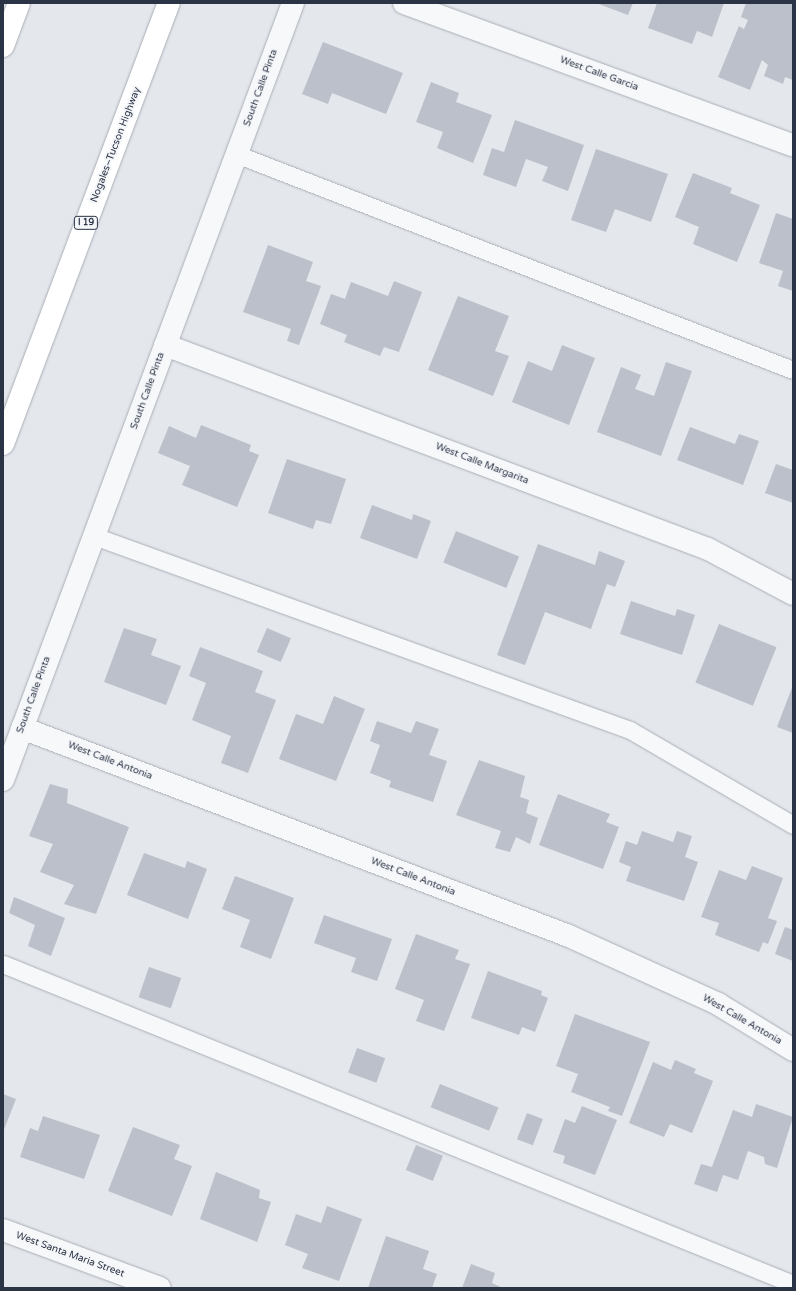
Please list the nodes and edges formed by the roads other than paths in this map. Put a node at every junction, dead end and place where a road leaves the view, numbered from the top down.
1 (19, 3) edge
2 (169, 3) edge
3 (293, 3) edge
4 (404, 3) edge
5 (3, 46) edge
6 (793, 145) edge
7 (236, 154) junction
8 (165, 345) junction
9 (793, 370) edge
10 (3, 444) edge
11 (94, 536) junction
12 (793, 594) edge
13 (22, 728) junction
14 (3, 780) edge
15 (793, 825) edge
16 (3, 964) edge
17 (793, 1050) edge
18 (3, 1230) edge
19 (793, 1284) edge
20 (160, 1288) edge

1 - 5 highway
2 - 10 highway, Nogales–Tucson Highway / I 19
3 - 7 street, South Calle Pinta
4 - 6 street, West Calle Garcia
7 - 8 street, South Calle Pinta
7 - 9 lane
8 - 11 street, South Calle Pinta
8 - 12 street, West Calle Margarita
11 - 13 street, South Calle Pinta
11 - 15 lane
13 - 14 street, South Calle Pinta
13 - 17 street, West Calle Antonia
16 - 19 lane
18 - 20 street, West Santa Maria Street

